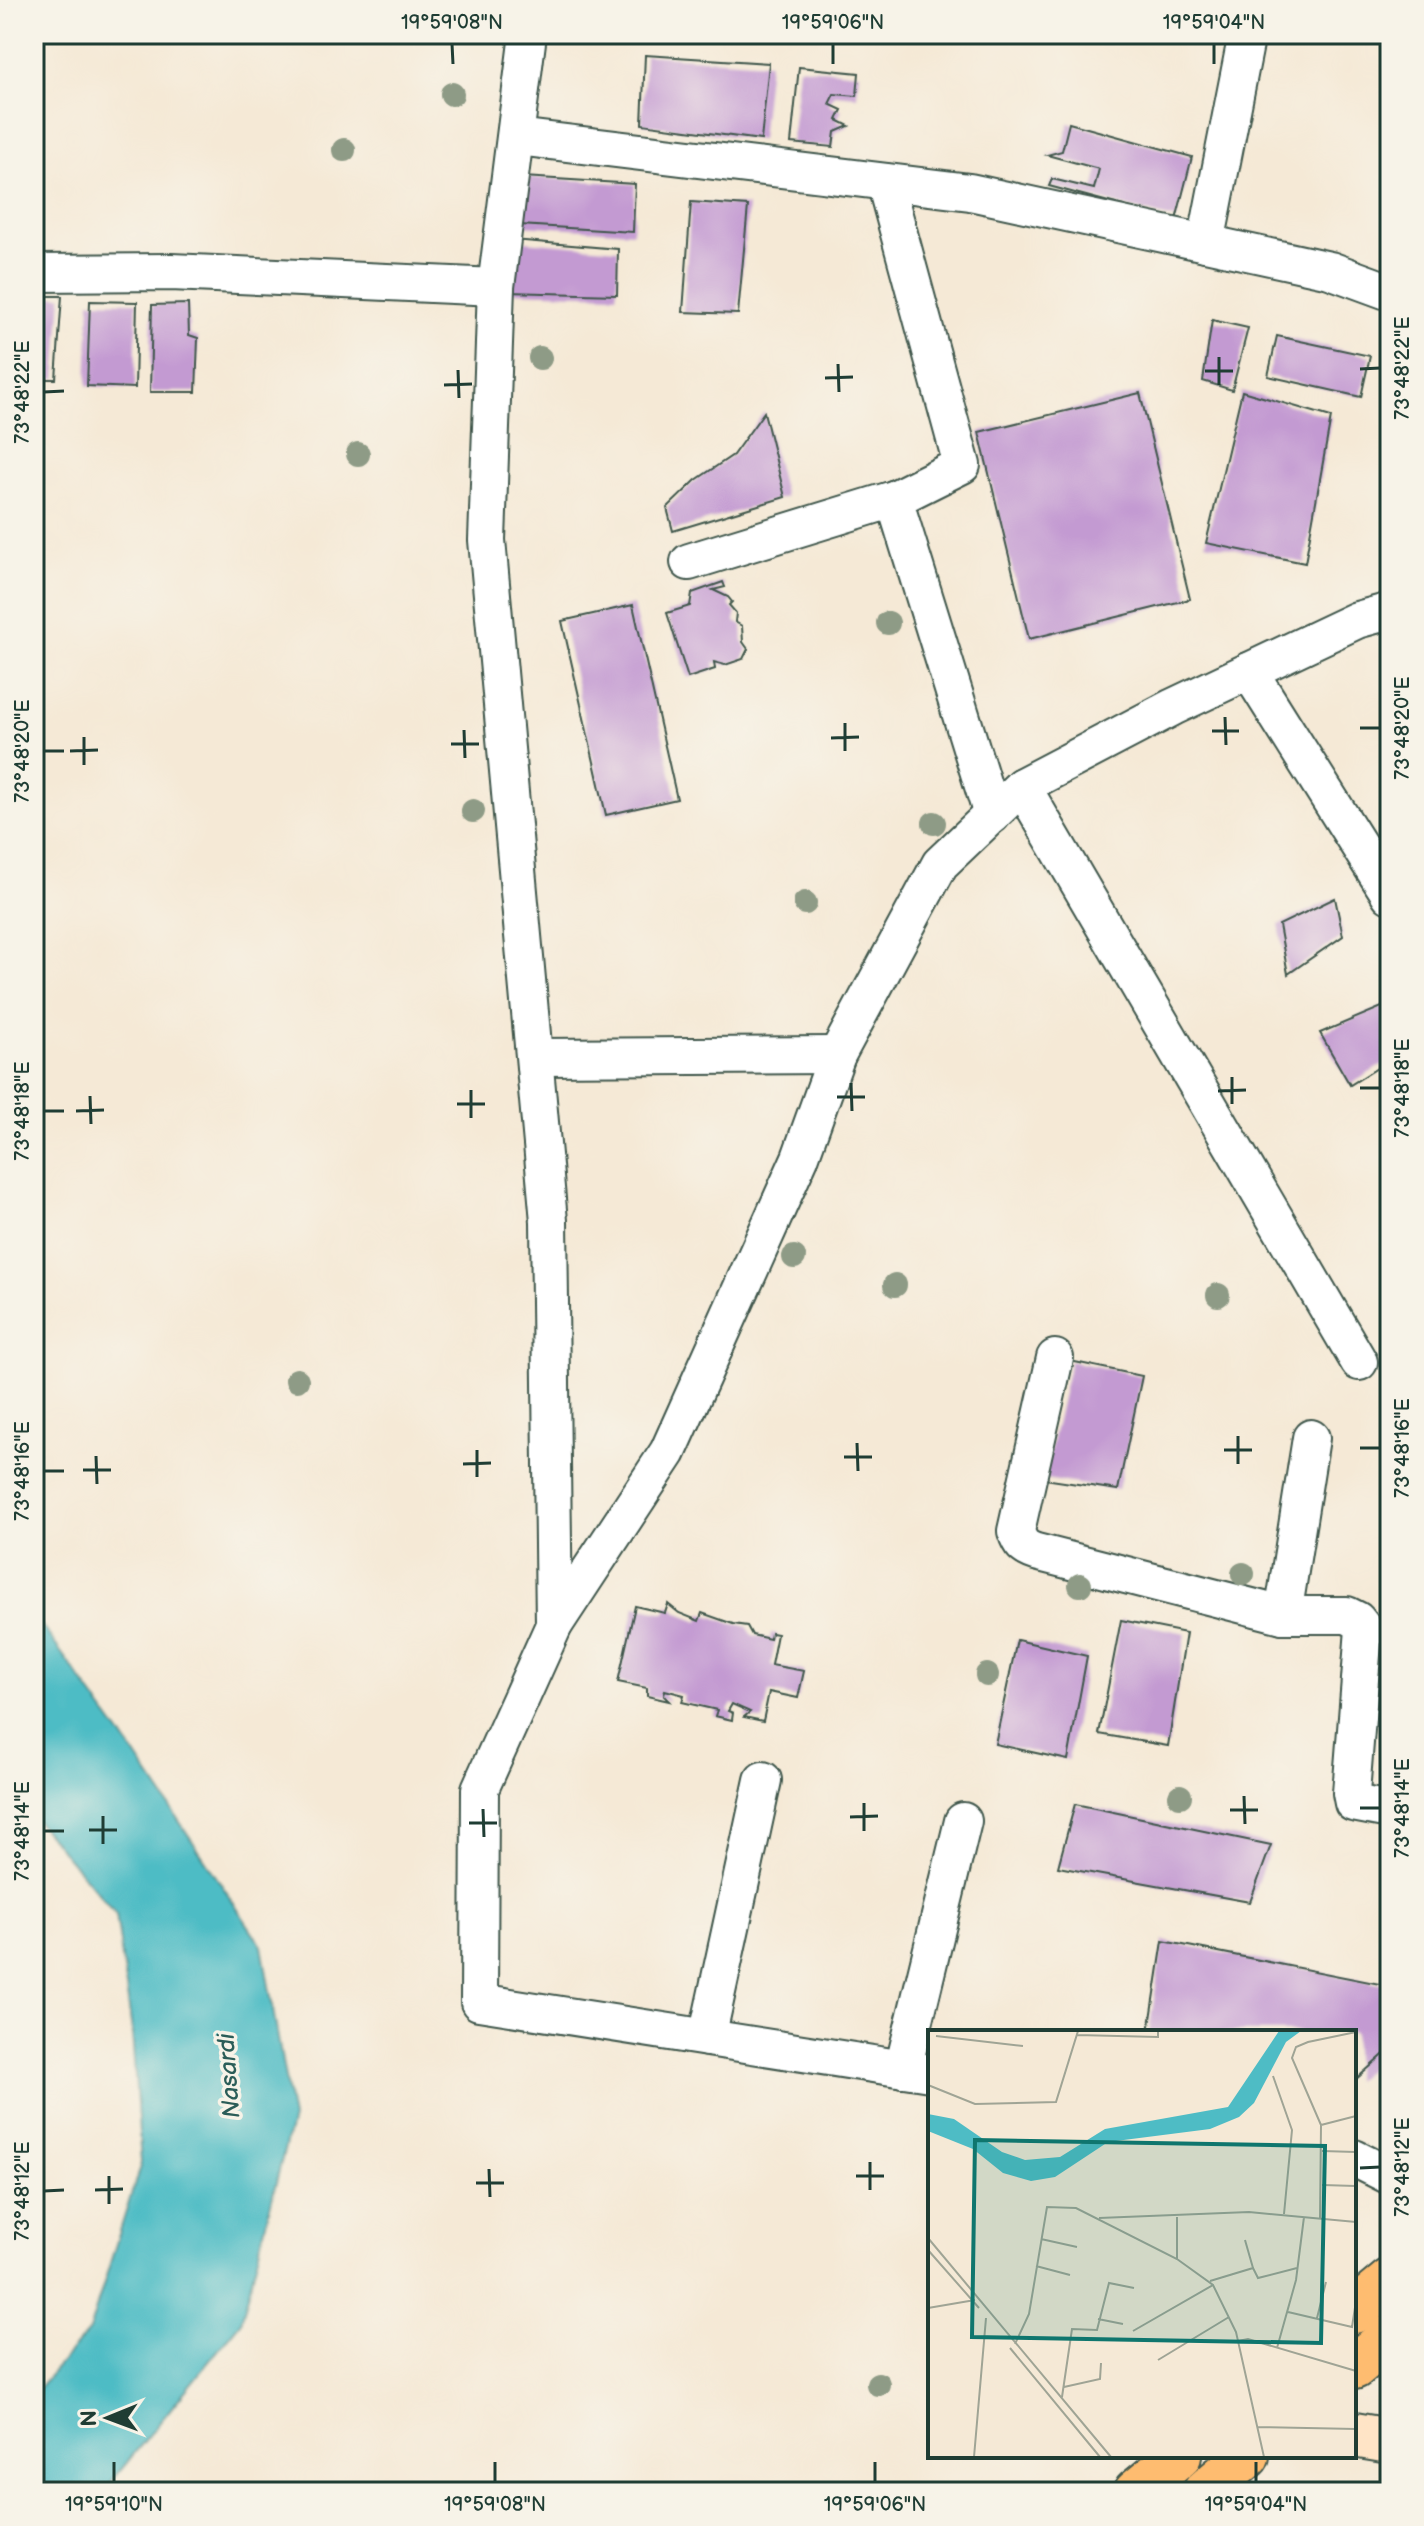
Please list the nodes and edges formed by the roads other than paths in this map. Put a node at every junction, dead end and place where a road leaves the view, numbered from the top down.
1 (528, 34) edge
2 (1247, 34) edge
3 (517, 137) junction
4 (885, 182) junction
5 (1206, 243) junction
6 (34, 273) edge
7 (496, 287) junction
8 (1390, 292) edge
9 (894, 499) junction
10 (689, 562) dead end
11 (1390, 611) edge
12 (1249, 671) junction
13 (1022, 786) junction
14 (992, 815) junction
15 (1390, 895) edge
16 (837, 1055) junction
17 (535, 1057) junction
18 (1055, 1358) dead end
19 (1359, 1362) dead end
20 (1311, 1438) dead end
21 (1283, 1615) junction
22 (554, 1625) junction
23 (763, 1780) dead end
24 (1390, 1810) edge
25 (963, 1821) dead end
26 (707, 2038) junction
27 (916, 2071) edge
28 (1356, 2159) edge
29 (1390, 2176) edge
30 (1390, 2281) edge
31 (1356, 2309) edge
32 (1390, 2337) edge
33 (1356, 2365) edge
34 (1356, 2435) edge
35 (1390, 2441) edge
36 (1177, 2458) edge
37 (1245, 2458) edge
38 (1139, 2491) edge
39 (1205, 2492) edge

1 - 3 street
2 - 5 street
3 - 4 street
3 - 7 street
4 - 5 street
4 - 9 street
5 - 8 street
6 - 7 street
7 - 17 street
9 - 10 street
9 - 14 street
11 - 12 street
12 - 13 street
12 - 15 street
13 - 14 street
13 - 19 street
14 - 16 street
16 - 17 street
16 - 22 street
17 - 22 street
18 - 21 street
20 - 21 street
21 - 24 street
22 - 26 street
23 - 26 street
25 - 27 street
26 - 27 street
28 - 29 street
30 - 31 highway
32 - 33 highway
34 - 35 street
36 - 38 highway
37 - 39 highway

